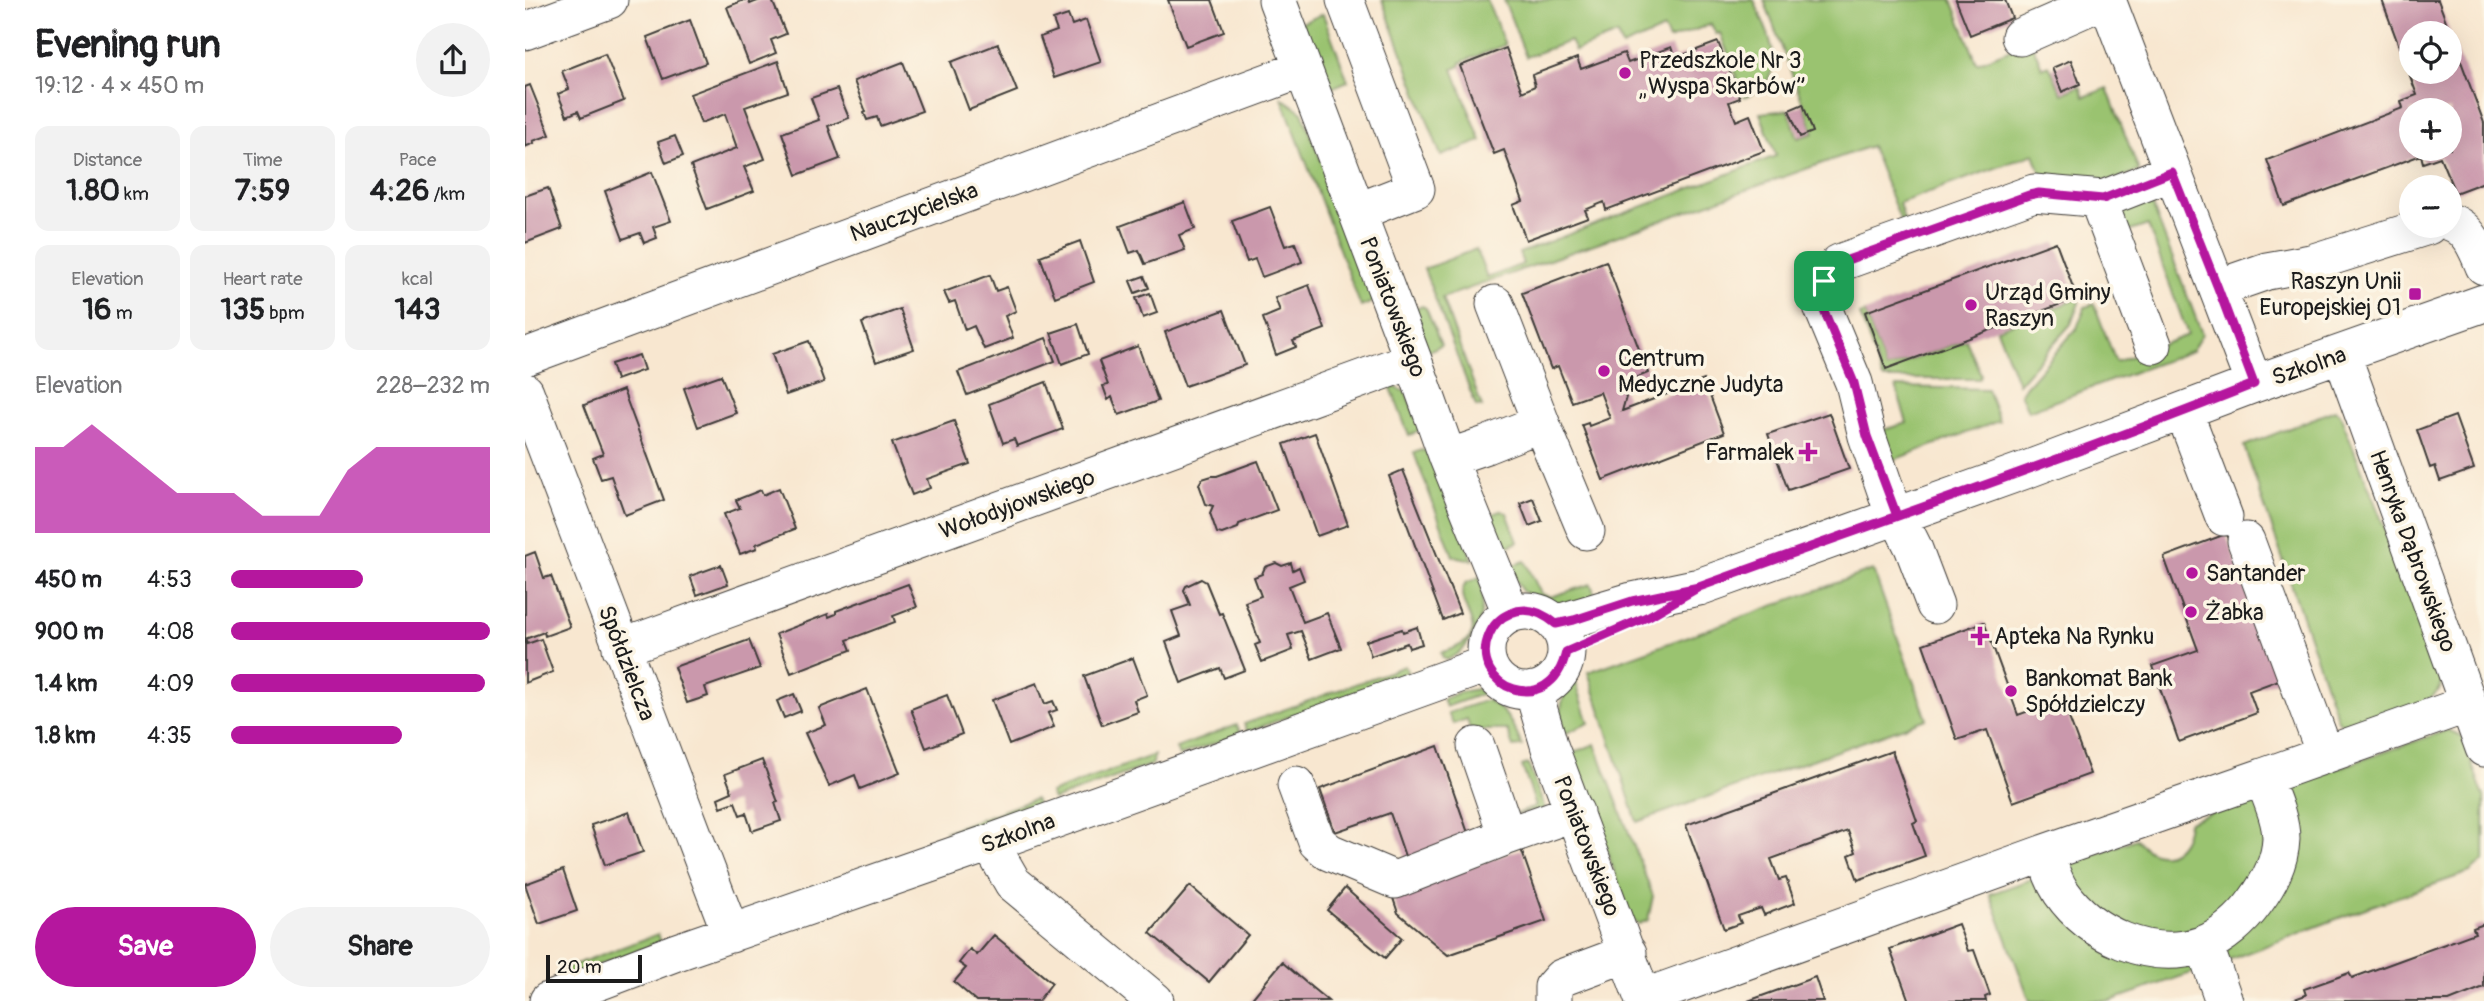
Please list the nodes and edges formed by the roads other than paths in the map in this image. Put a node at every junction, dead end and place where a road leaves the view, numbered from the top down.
1 (609, 0) edge
2 (1277, 0) edge
3 (1345, 0) edge
4 (2106, 0) edge
5 (525, 30) edge
6 (2020, 37) dead end
7 (1303, 69) junction
8 (2172, 172) junction
9 (2098, 200) junction
10 (1357, 212) junction
11 (2462, 229) edge
12 (2399, 235) edge
13 (2484, 266) edge
14 (2218, 288) junction
15 (2484, 303) edge
16 (1495, 304) dead end
17 (2153, 345) dead end
18 (2342, 355) junction
19 (525, 357) edge
20 (1413, 360) junction
21 (2254, 384) junction
22 (525, 391) edge
23 (2184, 412) junction
24 (1541, 423) junction
25 (1448, 458) junction
26 (1897, 516) junction
27 (1586, 531) dead end
28 (1935, 605) dead end
29 (1511, 613) junction
30 (1561, 638) junction
31 (621, 648) junction
32 (1487, 664) junction
33 (1533, 690) junction
34 (2468, 704) junction
35 (1476, 746) dead end
36 (2484, 748) edge
37 (2325, 754) junction
38 (2263, 777) junction
39 (1296, 785) dead end
40 (1575, 812) junction
41 (1507, 836) junction
42 (990, 843) junction
43 (2045, 853) junction
44 (731, 934) junction
45 (2204, 944) junction
46 (1627, 953) junction
47 (1644, 1000) edge
48 (548, 1001) edge
49 (1155, 1001) edge
50 (1553, 1001) edge
51 (2224, 1001) edge

1 - 5 street
2 - 7 street, Poniatowskiego
3 - 10 street
4 - 6 street
4 - 8 street
7 - 10 street, Poniatowskiego
7 - 19 street, Nauczycielska
8 - 9 street
8 - 14 street
9 - 17 street
9 - 26 street
10 - 20 street, Poniatowskiego
11 - 13 street
12 - 14 street
14 - 21 street
15 - 18 street, Szkolna
16 - 24 street
18 - 21 street, Szkolna
18 - 34 street, Henryka Dąbrowskiego
20 - 25 street, Poniatowskiego
20 - 31 street, Wołodyjowskiego
21 - 23 street, Szkolna
22 - 31 street, Spółdzielcza
23 - 26 street, Szkolna
23 - 37 street
24 - 25 street
24 - 27 street
25 - 29 street, Poniatowskiego
26 - 28 street
26 - 30 street, Szkolna
29 - 30 street
29 - 32 street
30 - 33 street
31 - 44 street, Spółdzielcza
32 - 33 street
32 - 42 street, Szkolna
33 - 40 street, Poniatowskiego
34 - 36 street, Henryka Dąbrowskiego
34 - 37 street
35 - 41 street
37 - 38 street
38 - 43 street
38 - 45 street
39 - 41 street
40 - 41 street
40 - 46 street, Poniatowskiego
42 - 44 street, Szkolna
42 - 49 street
43 - 45 street
43 - 47 street
44 - 48 street, Szkolna
45 - 51 street
46 - 47 street, Poniatowskiego
46 - 50 street

